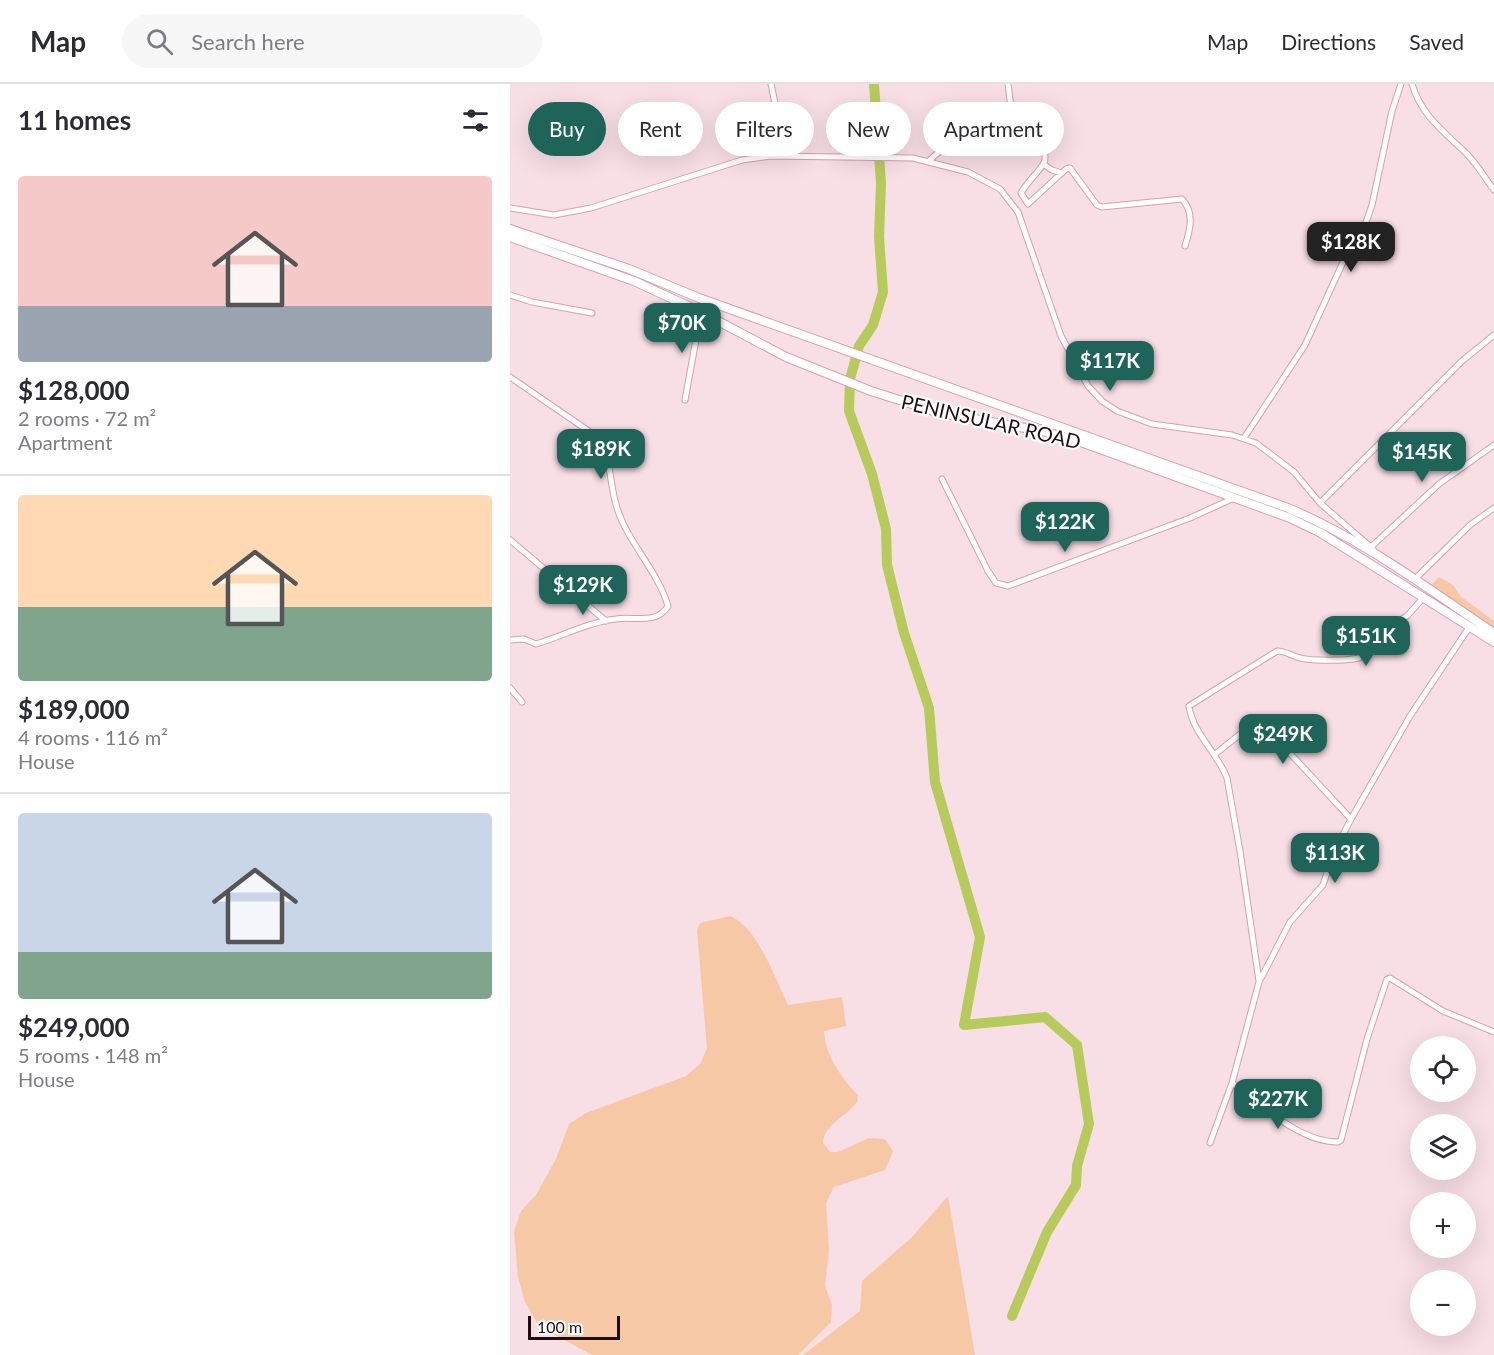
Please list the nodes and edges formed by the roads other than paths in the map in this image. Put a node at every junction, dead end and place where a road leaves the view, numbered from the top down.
1 (771, 84) edge
2 (1008, 84) edge
3 (1401, 84) edge
4 (1412, 84) edge
5 (775, 102) edge
6 (1010, 102) edge
7 (786, 156) edge
8 (814, 156) edge
9 (934, 156) edge
10 (1043, 156) edge
11 (929, 161) junction
12 (1043, 164) junction
13 (1062, 172) junction
14 (1494, 190) edge
15 (510, 208) edge
16 (510, 229) edge
17 (510, 237) edge
18 (1185, 246) dead end
19 (510, 291) edge
20 (701, 312) junction
21 (592, 313) dead end
22 (1494, 335) edge
23 (510, 377) edge
24 (685, 400) dead end
25 (1244, 438) junction
26 (1494, 445) edge
27 (942, 479) dead end
28 (1234, 498) junction
29 (1320, 503) junction
30 (1494, 507) edge
31 (510, 540) edge
32 (1371, 547) junction
33 (1382, 560) junction
34 (1378, 568) junction
35 (1415, 579) junction
36 (1424, 597) junction
37 (606, 621) junction
38 (1470, 626) junction
39 (1494, 633) edge
40 (510, 640) edge
41 (1494, 642) edge
42 (510, 688) edge
43 (522, 702) dead end
44 (1214, 755) junction
45 (1351, 819) junction
46 (1259, 982) junction
47 (1494, 1032) edge
48 (1232, 1083) junction
49 (1210, 1143) dead end

1 - 5 street
2 - 6 street
3 - 25 street
4 - 14 street
7 - 15 street
8 - 11 street
9 - 11 street
10 - 12 street
11 - 25 street
12 - 13 street
12 - 13 street
13 - 18 street
16 - 33 main road, PENINSULAR ROAD
17 - 20 main road, PENINSULAR ROAD
19 - 21 street
20 - 24 street
20 - 28 main road, PENINSULAR ROAD
22 - 29 street
23 - 37 street
25 - 29 street
26 - 32 street
27 - 28 street
28 - 34 main road, PENINSULAR ROAD
29 - 32 street
30 - 35 street
31 - 37 street
32 - 33 street
33 - 34 street
33 - 35 main road, PENINSULAR ROAD
34 - 36 main road, PENINSULAR ROAD
35 - 39 main road, PENINSULAR ROAD
36 - 38 main road, PENINSULAR ROAD
36 - 44 street
37 - 40 street
38 - 41 main road, PENINSULAR ROAD
38 - 45 street
42 - 43 street
44 - 45 street
44 - 46 street
45 - 46 street
46 - 48 street
47 - 48 street
48 - 49 street

